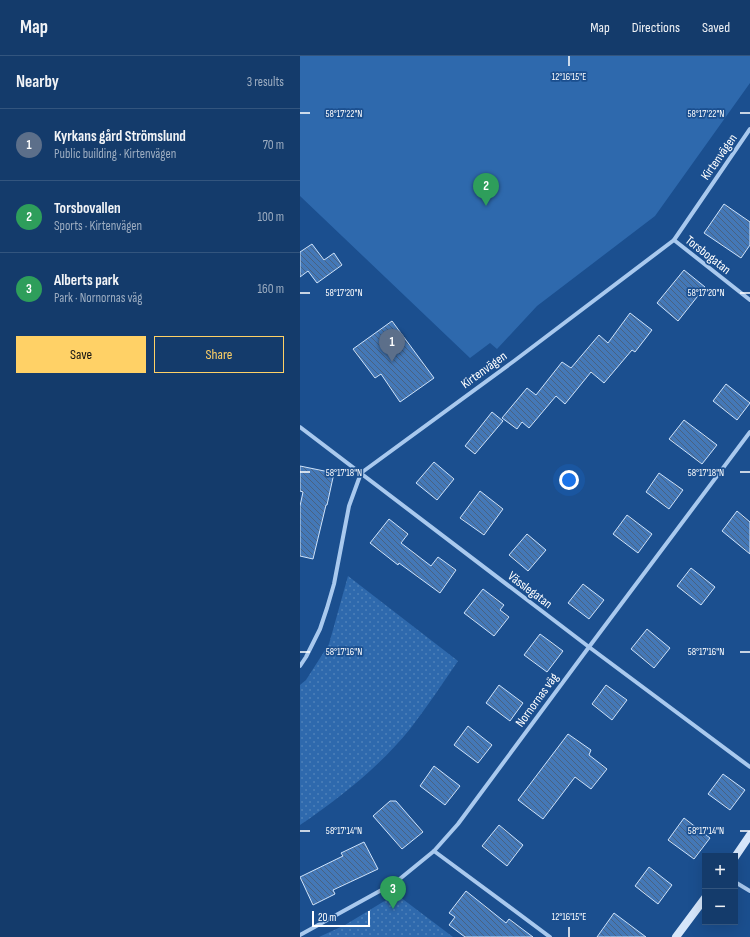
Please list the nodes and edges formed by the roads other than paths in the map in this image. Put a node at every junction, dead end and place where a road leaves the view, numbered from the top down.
1 (750, 129) edge
2 (674, 240) junction
3 (750, 300) edge
4 (300, 427) edge
5 (750, 432) edge
6 (361, 473) junction
7 (589, 647) junction
8 (300, 666) edge
9 (750, 766) edge
10 (750, 835) edge
11 (434, 851) junction
12 (738, 853) edge
13 (738, 884) edge
14 (750, 891) edge
15 (702, 902) edge
16 (300, 935) edge
17 (550, 937) edge
18 (676, 937) edge

1 - 2 street, Kirtenvägen
2 - 3 street, Torsbogatan
2 - 6 street, Kirtenvägen
4 - 6 street, Vässlegatan
5 - 7 street, Nornornas väg
6 - 7 street, Vässlegatan
6 - 8 street
7 - 9 street, Vässlegatan
7 - 11 street, Nornornas väg
10 - 12 street
11 - 16 street, Nornornas väg
11 - 17 street
13 - 14 street
15 - 18 street

